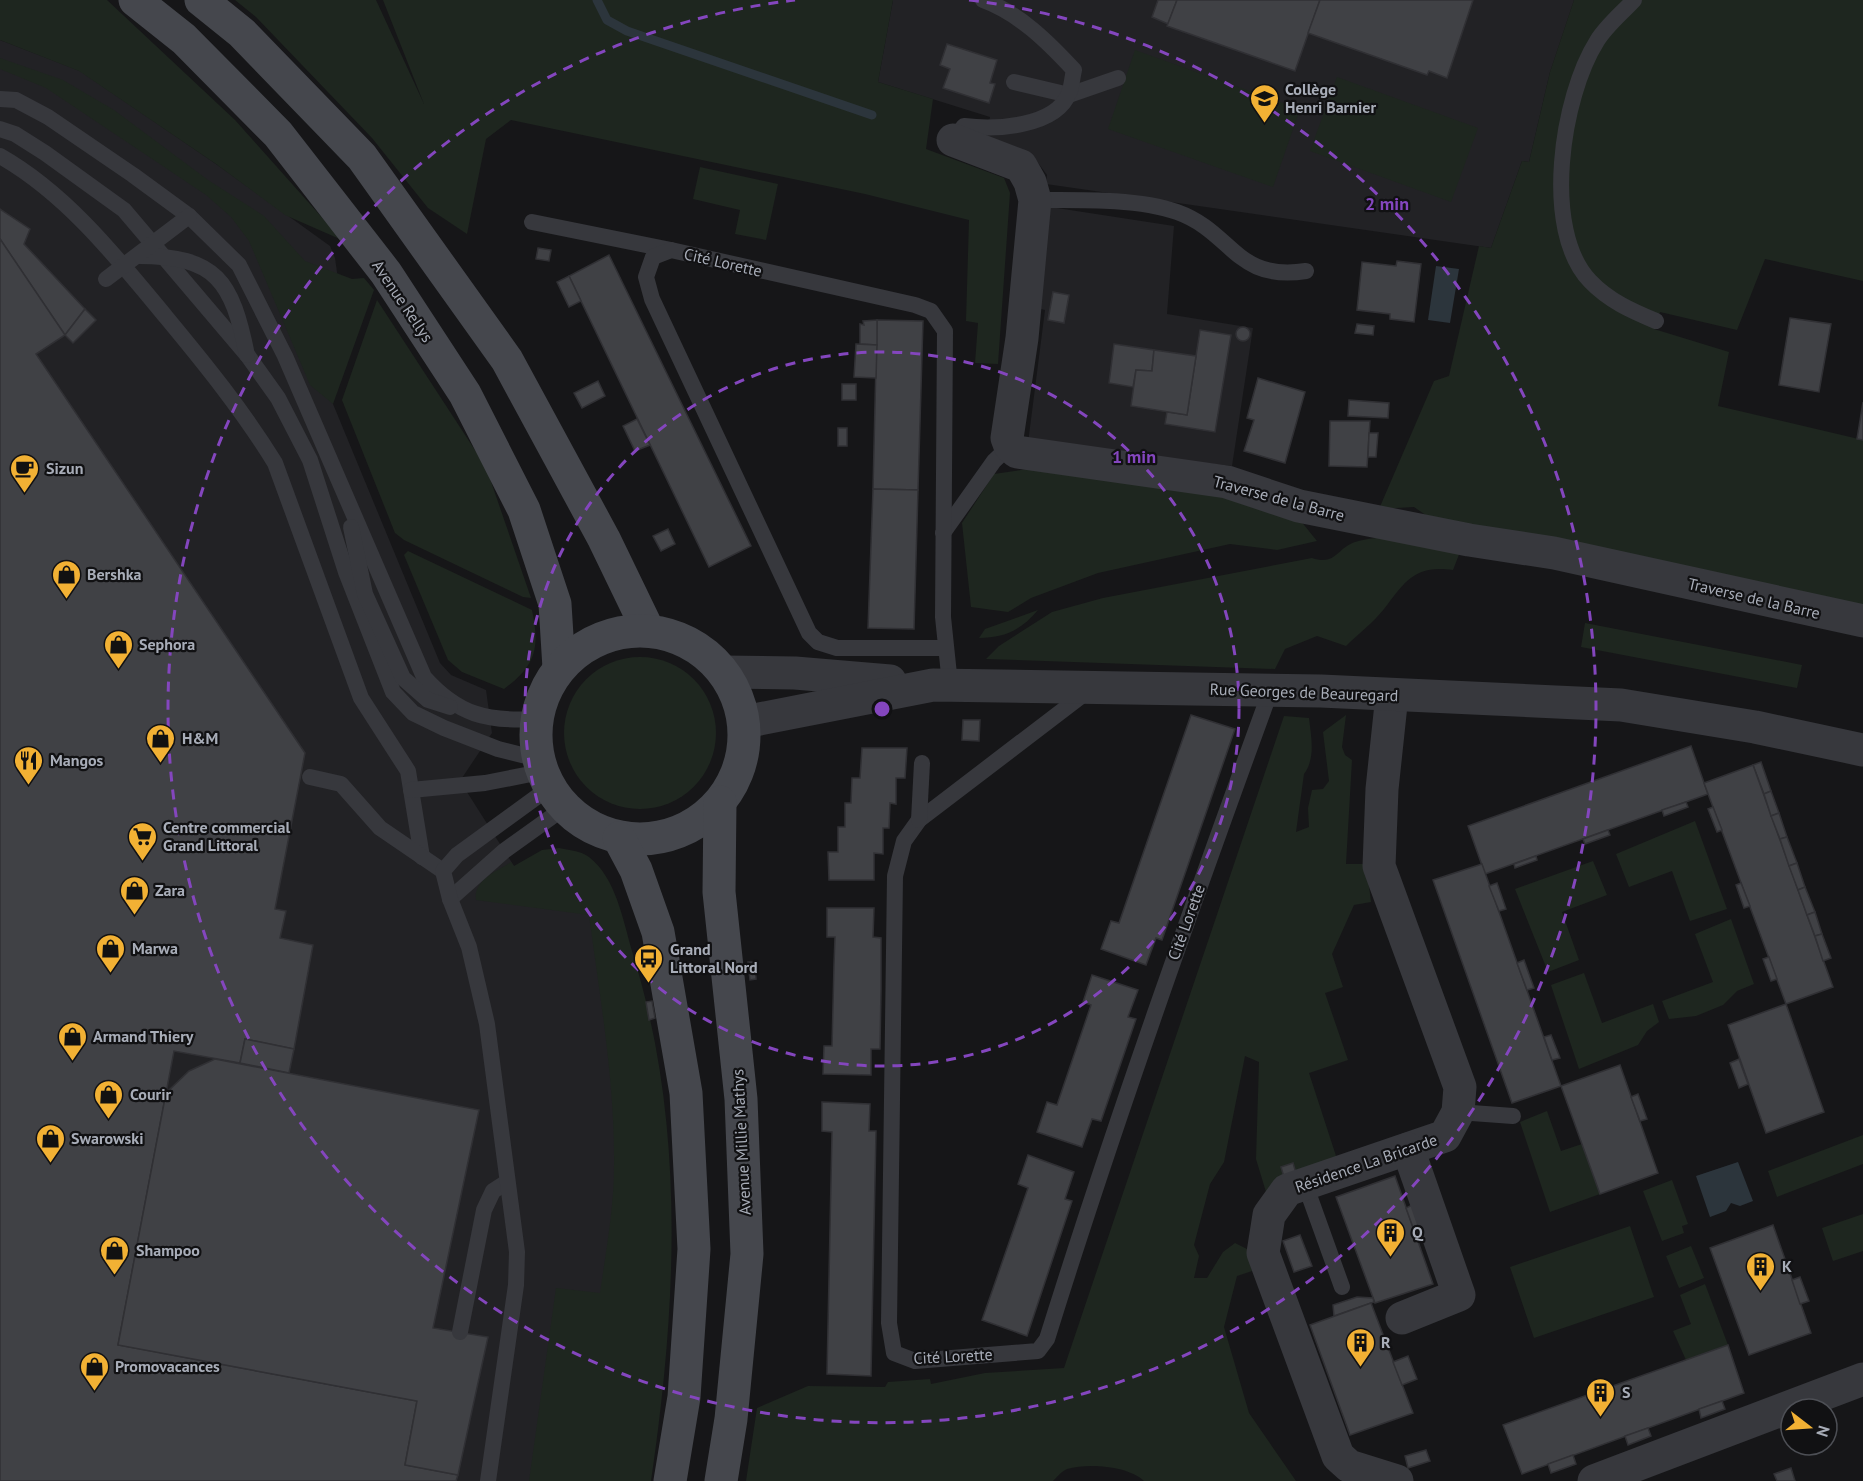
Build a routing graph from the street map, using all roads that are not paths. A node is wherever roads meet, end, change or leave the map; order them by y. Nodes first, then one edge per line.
1 (135, 0) edge
2 (201, 0) edge
3 (983, 0) edge
4 (1634, 0) edge
5 (1118, 78) dead end
6 (1014, 82) dead end
7 (0, 92) edge
8 (1069, 95) junction
9 (8, 100) edge
10 (0, 129) edge
11 (953, 140) joint
12 (0, 156) edge
13 (1035, 200) junction
14 (189, 216) junction
15 (532, 222) dead end
16 (158, 250) junction
17 (671, 250) junction
18 (123, 266) junction
19 (1306, 271) dead end
20 (106, 279) dead end
21 (1656, 321) dead end
22 (248, 356) junction
23 (1010, 446) junction
24 (944, 533) junction
25 (1863, 621) edge
26 (648, 630) junction
27 (946, 648) junction
28 (559, 668) junction
29 (723, 672) junction
30 (942, 684) junction
31 (1095, 686) junction
32 (1270, 692) junction
33 (1392, 695) junction
34 (537, 719) junction
35 (744, 722) junction
36 (1863, 750) edge
37 (922, 763) dead end
38 (310, 777) dead end
39 (548, 782) junction
40 (411, 790) junction
41 (720, 802) junction
42 (919, 820) junction
43 (619, 838) junction
44 (422, 857) junction
45 (443, 871) junction
46 (450, 899) junction
47 (1458, 1112) junction
48 (1513, 1116) dead end
49 (1408, 1149) junction
50 (507, 1182) junction
51 (1305, 1184) junction
52 (1342, 1287) dead end
53 (1402, 1318) dead end
54 (460, 1332) dead end
55 (1863, 1379) edge
56 (488, 1481) edge
57 (670, 1481) edge
58 (721, 1481) edge
59 (1398, 1481) edge
60 (1594, 1481) edge

1 - 28 street, Avenue Rellys
2 - 26 street
3 - 8 lane
4 - 21 lane
5 - 8 lane
6 - 8 lane
7 - 9 lane
8 - 11 lane
9 - 14 lane
10 - 16 lane
11 - 13 street
12 - 18 lane
13 - 19 lane
13 - 23 street
14 - 16 lane
14 - 34 lane
15 - 17 lane
16 - 18 lane
16 - 22 lane
16 - 22 lane
17 - 24 lane, Cité Lorette
17 - 27 lane, Cité Lorette
18 - 20 lane
18 - 40 lane
22 - 39 lane
23 - 24 lane
23 - 25 street, Traverse de la Barre
24 - 27 lane, Cité Lorette
26 - 28 street
26 - 29 street
27 - 30 lane, Cité Lorette
28 - 34 street
29 - 30 street
29 - 35 street
30 - 31 street, Rue Georges de Beauregard
30 - 35 street, Rue Georges de Beauregard
31 - 32 street, Rue Georges de Beauregard
31 - 42 lane, Cité Lorette
32 - 33 street, Rue Georges de Beauregard
32 - 42 lane, Cité Lorette
33 - 36 street, Rue Georges de Beauregard
33 - 47 street
34 - 39 street
35 - 41 street
37 - 42 lane
38 - 44 lane
39 - 40 lane
39 - 43 street
39 - 45 lane
39 - 46 lane
40 - 44 lane
41 - 43 street
41 - 58 street, Avenue Millie Mathys
43 - 57 street
44 - 45 lane
45 - 46 lane
46 - 50 lane
47 - 48 lane
47 - 49 street, Résidence La Bricarde
49 - 51 street, Résidence La Bricarde
49 - 53 street
50 - 54 lane
50 - 56 lane
51 - 52 lane
51 - 59 street, Résidence La Bricarde
55 - 60 street

